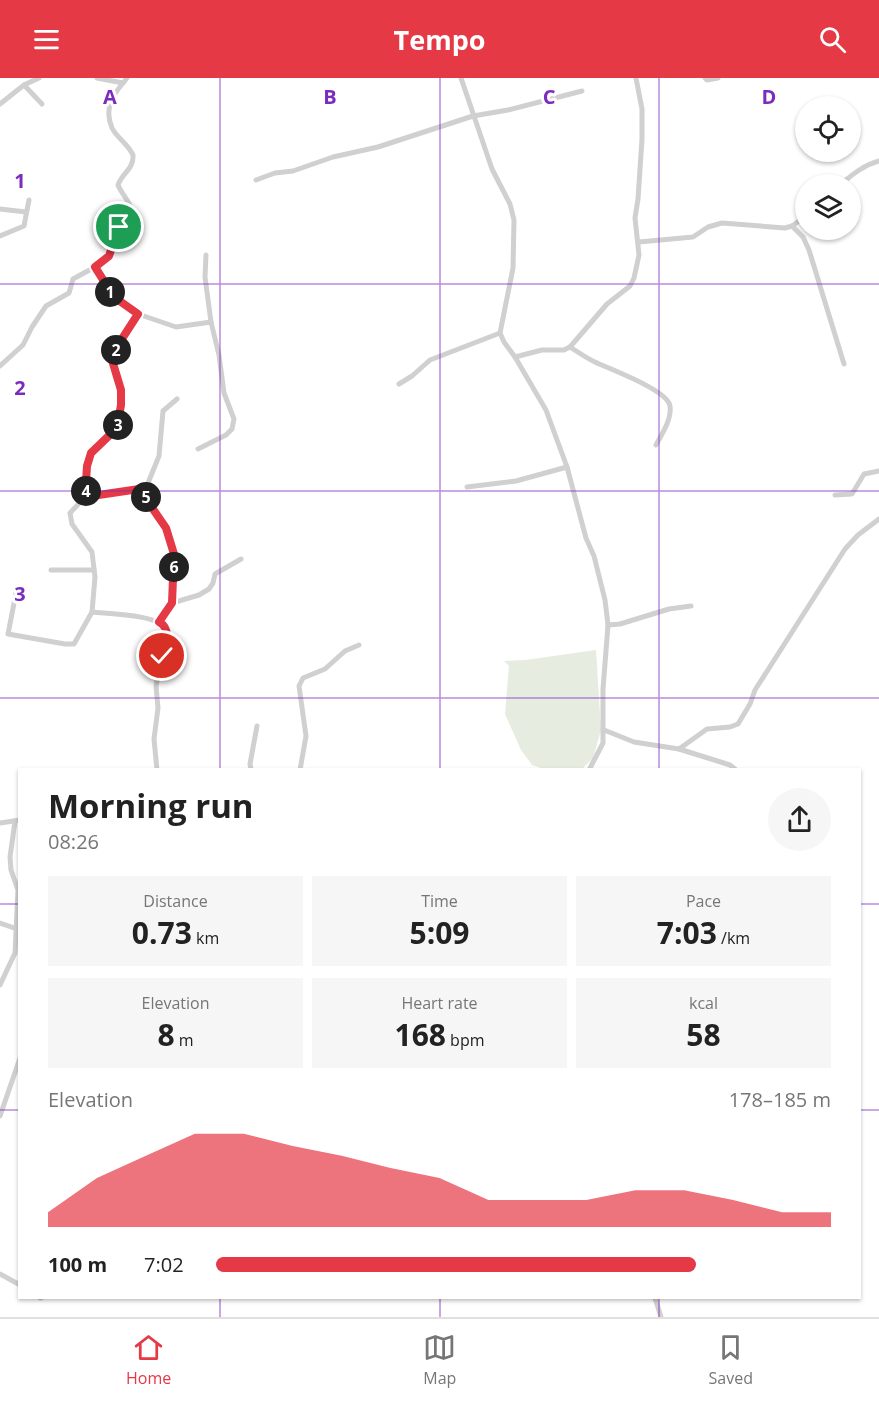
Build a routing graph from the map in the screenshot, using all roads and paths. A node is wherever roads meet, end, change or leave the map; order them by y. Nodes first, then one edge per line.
1 (39, 78) edge
2 (97, 78) edge
3 (461, 78) edge
4 (636, 78) edge
5 (705, 78) edge
6 (718, 78) edge
7 (125, 80) edge
8 (24, 85) junction
9 (582, 91) dead end
10 (0, 104) edge
11 (42, 104) dead end
12 (473, 116) junction
13 (879, 161) edge
14 (854, 174) edge
15 (256, 180) dead end
16 (29, 200) dead end
17 (0, 208) edge
18 (26, 212) junction
19 (795, 224) edge
20 (792, 226) junction
21 (0, 236) edge
22 (639, 242) junction
23 (206, 255) dead end
24 (95, 267) junction
25 (138, 314) junction
26 (211, 322) junction
27 (500, 333) junction
28 (570, 347) junction
29 (515, 357) junction
30 (844, 364) dead end
31 (0, 366) edge
32 (399, 384) dead end
33 (177, 399) dead end
34 (656, 445) dead end
35 (198, 449) dead end
36 (567, 466) junction
37 (879, 471) edge
38 (467, 487) dead end
39 (146, 488) junction
40 (835, 495) dead end
41 (85, 497) junction
42 (879, 519) edge
43 (240, 559) dead end
44 (51, 570) dead end
45 (94, 570) junction
46 (17, 588) dead end
47 (172, 603) junction
48 (691, 606) dead end
49 (92, 612) junction
50 (159, 622) junction
51 (608, 625) junction
52 (359, 645) dead end
53 (257, 726) dead end
54 (604, 730) junction
55 (679, 749) junction
56 (157, 768) edge
57 (251, 768) edge
58 (300, 768) edge
59 (590, 768) edge
60 (734, 768) edge
61 (17, 820) edge
62 (0, 823) edge
63 (0, 923) edge
64 (17, 929) edge
65 (0, 985) edge
66 (18, 1063) edge
67 (1, 1105) edge
68 (0, 1116) edge
69 (0, 1274) edge
70 (18, 1284) edge
71 (655, 1299) edge
72 (661, 1317) edge

1 - 8 street
2 - 7 street
3 - 12 street
4 - 22 street
5 - 6 street
7 - 24 street
8 - 10 street
8 - 11 street
9 - 12 street
12 - 15 street
12 - 27 street
13 - 14 street
16 - 18 street
17 - 18 street
18 - 21 street
19 - 20 street
20 - 22 street
20 - 30 street
22 - 28 street
23 - 26 street
24 - 25 street
24 - 31 street
25 - 26 street
25 - 41 street
26 - 35 street
27 - 29 street
27 - 32 street
28 - 29 street
28 - 34 street
29 - 36 street
33 - 39 street
36 - 38 street
36 - 51 street
37 - 40 street
39 - 41 street
39 - 47 street
41 - 45 street
42 - 55 street
43 - 47 street
44 - 45 street
45 - 49 street
46 - 49 street
47 - 50 street
48 - 51 street
49 - 50 street
50 - 56 street
51 - 54 street
52 - 58 street
53 - 57 street
54 - 55 street
54 - 59 street
55 - 60 street
61 - 62 street
61 - 64 street
63 - 64 street
64 - 65 street
66 - 67 street
67 - 68 street
69 - 70 street
71 - 72 street

